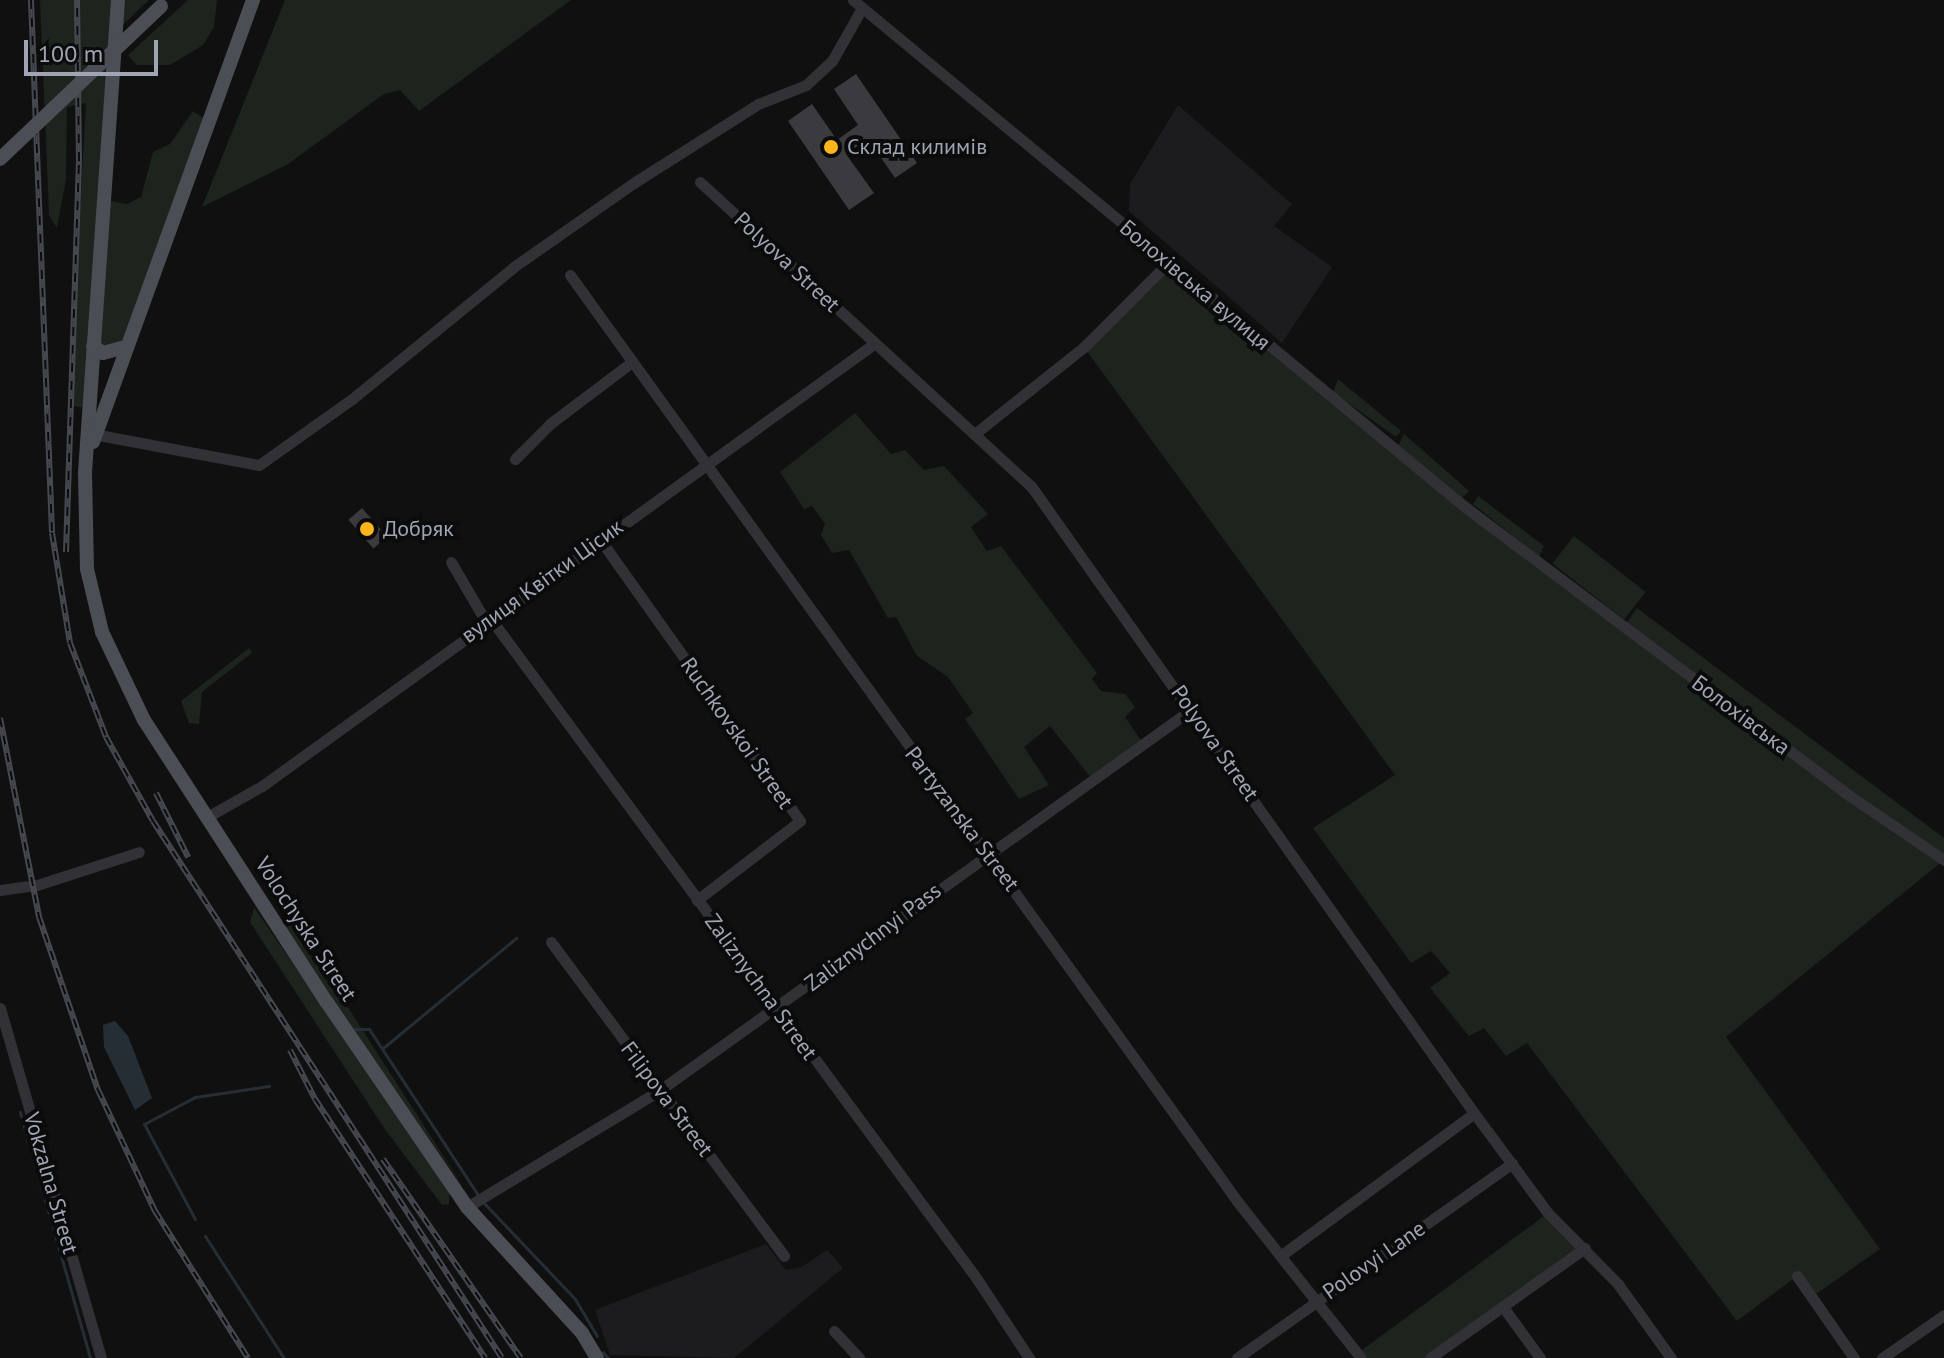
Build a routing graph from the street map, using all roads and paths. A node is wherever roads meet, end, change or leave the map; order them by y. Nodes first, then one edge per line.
1 (118, 0) edge
2 (164, 3) edge
3 (252, 3) edge
4 (858, 4) edge
5 (0, 159) edge
6 (700, 182) dead end
7 (1168, 263) junction
8 (570, 275) dead end
9 (875, 343) junction
10 (93, 346) junction
11 (125, 347) junction
12 (632, 362) junction
13 (977, 432) junction
14 (91, 434) junction
15 (515, 459) dead end
16 (707, 463) junction
17 (599, 538) junction
18 (451, 562) dead end
19 (1541, 565) joint
20 (488, 620) junction
21 (1192, 709) junction
22 (207, 817) junction
23 (139, 852) dead end
24 (989, 852) junction
25 (1944, 860) edge
26 (0, 890) edge
27 (697, 900) junction
28 (551, 942) dead end
29 (0, 1008) edge
30 (776, 1009) junction
31 (660, 1090) junction
32 (1474, 1113) junction
33 (1512, 1163) junction
34 (467, 1207) junction
35 (1585, 1248) junction
36 (1283, 1254) junction
37 (784, 1256) dead end
38 (1797, 1276) dead end
39 (1320, 1299) junction
40 (1503, 1307) junction
41 (1944, 1315) edge
42 (834, 1331) dead end
43 (101, 1358) edge
44 (597, 1358) edge
45 (859, 1358) edge
46 (1029, 1358) edge
47 (1237, 1358) edge
48 (1361, 1358) edge
49 (1430, 1358) edge
50 (1540, 1358) edge
51 (1671, 1358) edge
52 (1854, 1358) edge
53 (1882, 1358) edge

1 - 10 main road
2 - 5 main road, bridge
3 - 11 main road
4 - 7 street, Болохівська вулиця
4 - 14 street
6 - 9 street, Polyova Street
7 - 13 street
7 - 19 street, Болохівська вулиця
8 - 12 street, Partyzanska Street
9 - 13 street, Polyova Street
9 - 16 street, вулиця Квітки Цісик
10 - 11 main road
10 - 14 main road
11 - 14 main road
12 - 15 street
12 - 16 street, Partyzanska Street
13 - 21 street, Polyova Street
14 - 22 main road, Volochyska Street
16 - 17 street, вулиця Квітки Цісик
16 - 24 street, Partyzanska Street
17 - 20 street, вулиця Квітки Цісик
17 - 27 street, Ruchkovskoi Street
18 - 20 street, Zaliznychna Street
19 - 25 street, Болохівська
20 - 22 street, вулиця Квітки Цісик
20 - 27 street, Zaliznychna Street
21 - 24 street, Zaliznychnyi Pass
21 - 32 street, Polyova Street
22 - 34 main road, Volochyska Street
23 - 26 street
24 - 30 street, Zaliznychnyi Pass
24 - 36 street, Partyzanska Street
27 - 30 street, Zaliznychna Street
28 - 31 street, Filipova Street
29 - 43 street, Vokzalna Street
30 - 31 street, Zaliznychnyi Pass
30 - 46 street, Zaliznychna Street
31 - 34 street, Zaliznychnyi Pass
31 - 37 street, Filipova Street
32 - 33 street, Polyova Street
32 - 36 street
33 - 35 street, Polyova Street
33 - 39 street, Polovyi Lane
34 - 44 main road, Volochyska Street
35 - 40 street
35 - 51 street, Polyova Street
36 - 39 street, Partyzanska Street
38 - 52 street
39 - 47 street, Polovyi Lane
39 - 48 street, Partyzanska Street
40 - 49 street
40 - 50 street
41 - 53 street
42 - 45 street

